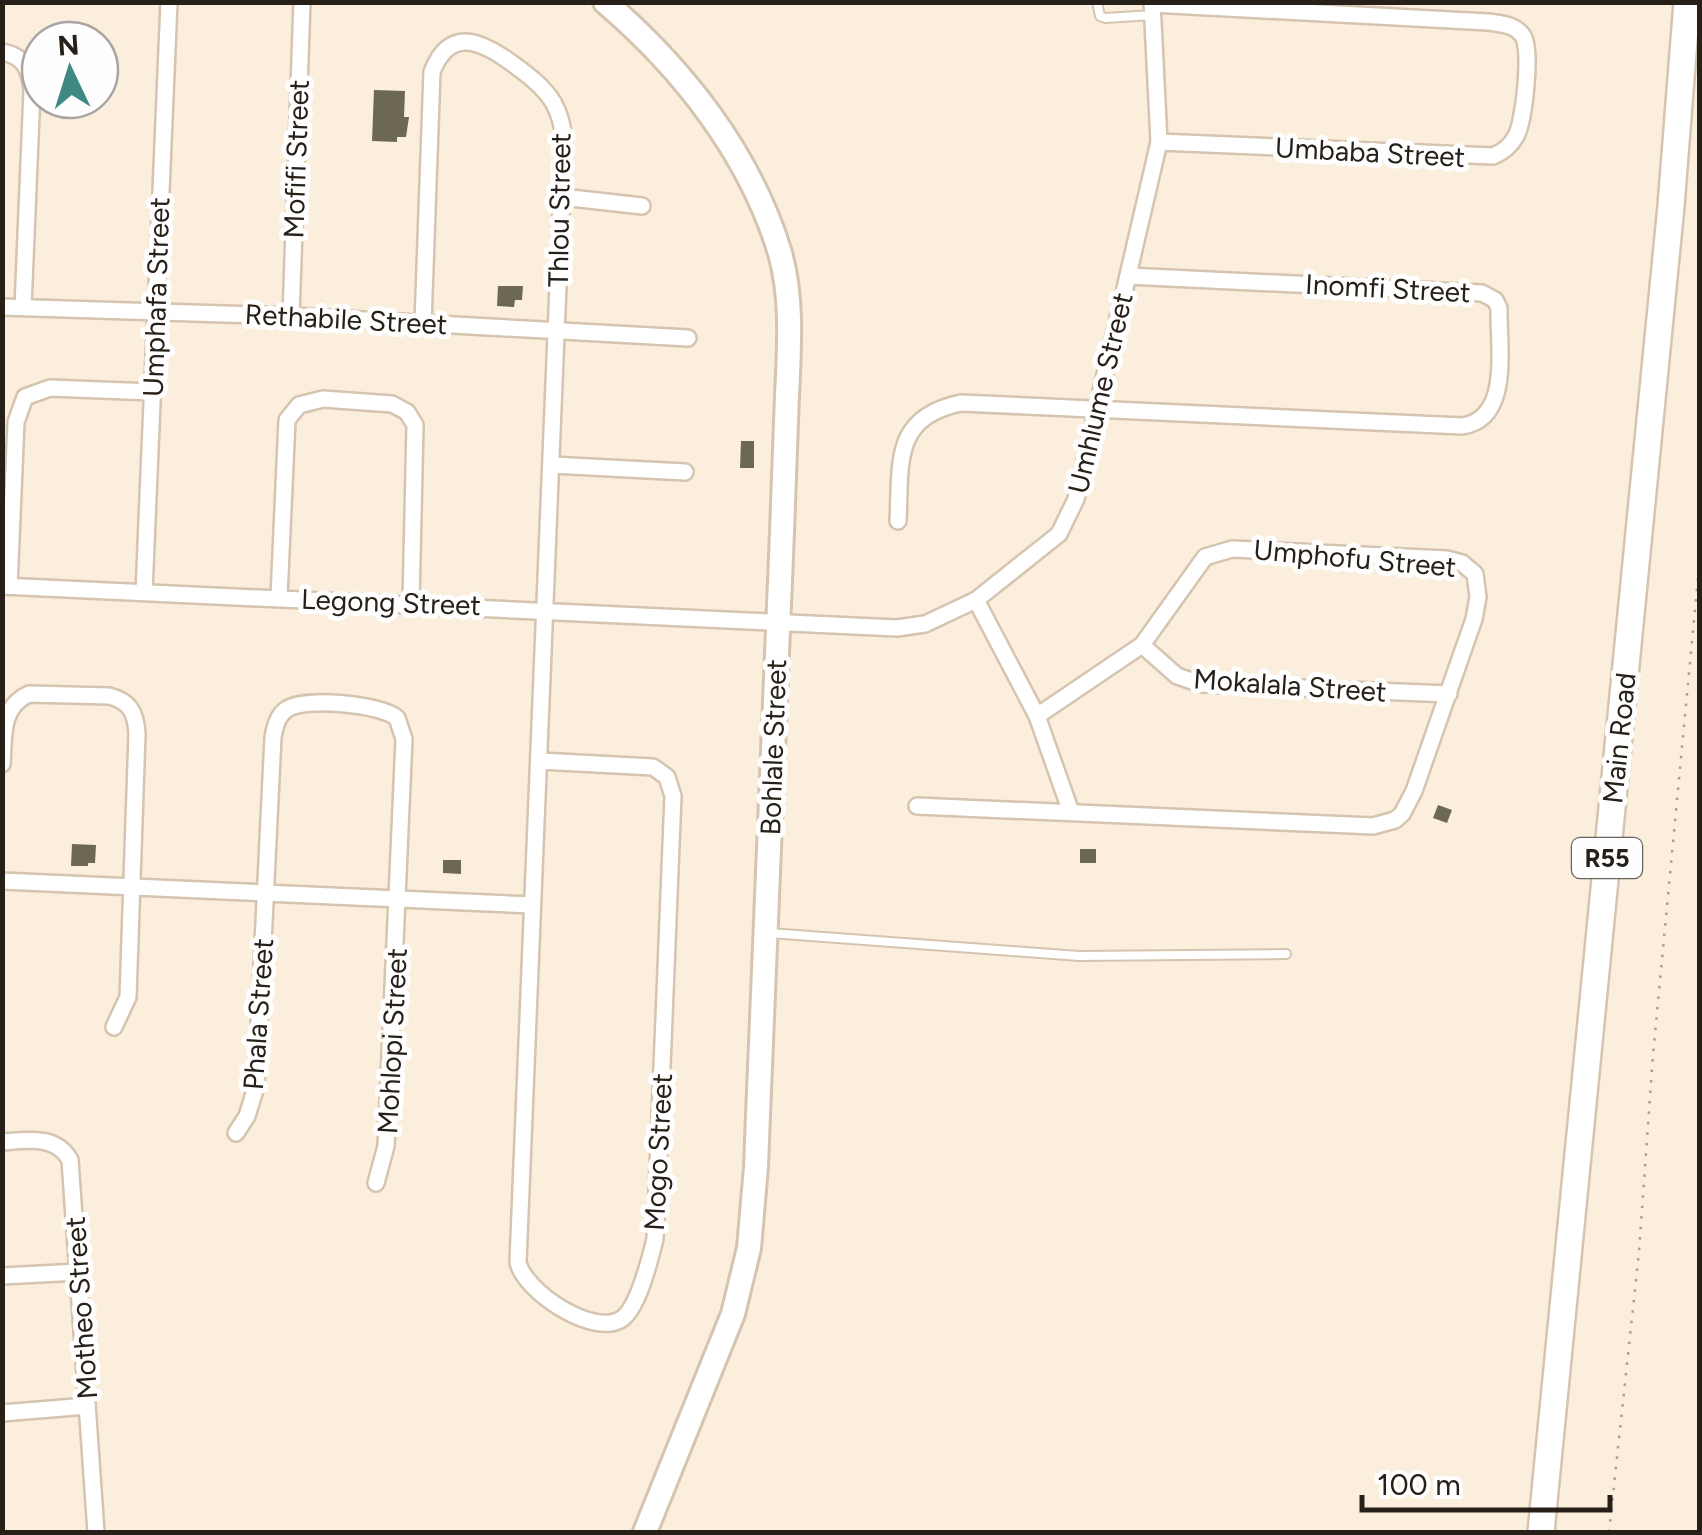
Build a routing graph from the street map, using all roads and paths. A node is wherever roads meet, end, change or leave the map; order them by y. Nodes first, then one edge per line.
1 (169, 2) edge
2 (302, 2) edge
3 (605, 2) edge
4 (1097, 2) edge
5 (1687, 2) edge
6 (1152, 7) edge
7 (1700, 46) edge
8 (2, 52) edge
9 (1159, 142) junction
10 (1672, 183) junction
11 (562, 197) junction
12 (642, 206) dead end
13 (1128, 276) junction
14 (2, 307) edge
15 (23, 307) junction
16 (155, 312) junction
17 (290, 316) junction
18 (423, 323) junction
19 (556, 330) junction
20 (688, 338) dead end
21 (152, 392) junction
22 (1096, 410) junction
23 (552, 466) junction
24 (686, 472) dead end
25 (898, 520) dead end
26 (1700, 556) edge
27 (6, 586) edge
28 (144, 592) junction
29 (279, 597) junction
30 (976, 600) junction
31 (411, 602) junction
32 (545, 609) junction
33 (778, 621) junction
34 (1142, 646) junction
35 (1449, 694) junction
36 (1037, 716) junction
37 (540, 761) junction
38 (2, 764) edge
39 (917, 806) dead end
40 (1072, 812) junction
41 (2, 882) edge
42 (134, 888) junction
43 (266, 891) junction
44 (399, 898) junction
45 (532, 905) junction
46 (765, 932) junction
47 (1286, 954) dead end
48 (114, 1027) dead end
49 (236, 1133) dead end
50 (2, 1142) edge
51 (376, 1182) dead end
52 (79, 1272) junction
53 (2, 1276) edge
54 (87, 1406) junction
55 (2, 1414) edge
56 (96, 1532) edge
57 (645, 1532) edge
58 (1541, 1532) edge
59 (1609, 1532) edge

1 - 16 street, Umphafa Street
2 - 17 street, Mofifi Street
3 - 33 street, Bohlale Street
4 - 6 lane
5 - 10 main road, Main Road / R55
6 - 9 street, Umhlume Street
6 - 9 street, Umbaba Street
7 - 10 main road, Main Road / R55
8 - 15 street
9 - 13 street, Umhlume Street
10 - 58 main road, Main Road / R55
11 - 12 street
11 - 18 street, Thlou Street
11 - 19 street, Thlou Street
13 - 22 street, Umhlume Street
13 - 22 street, Inomfi Street
14 - 15 street, Rethabile Street
15 - 16 street, Rethabile Street
16 - 17 street, Rethabile Street
16 - 21 street, Umphafa Street
17 - 18 street, Rethabile Street
18 - 19 street, Rethabile Street
19 - 20 street, Rethabile Street
19 - 23 street, Thlou Street
21 - 27 street
21 - 28 street, Umphafa Street
22 - 25 street
22 - 30 street, Umhlume Street
23 - 24 street
23 - 32 street, Thlou Street
26 - 59 path
27 - 28 street, Legong Street
28 - 29 street, Legong Street
29 - 31 street, Legong Street
29 - 31 street
30 - 33 street, Umhlume Street
30 - 36 street
31 - 32 street, Legong Street
32 - 33 street, Legong Street
32 - 37 street, Mogo Street
33 - 46 street, Bohlale Street
34 - 35 street, Mokalala Street
34 - 35 street, Umphofu Street
34 - 36 street, Umphofu Street
35 - 40 street, Umphofu Street
36 - 40 street
37 - 45 street, Mogo Street
37 - 45 street, Mogo Street
38 - 42 street
39 - 40 street, Umphofu Street
41 - 42 street
42 - 43 street
42 - 48 street
43 - 44 street
43 - 44 street, Phala Street
43 - 49 street, Phala Street
44 - 45 street
44 - 51 street, Mohlopi Street
46 - 47 lane
46 - 57 street, Bohlale Street
50 - 52 street, Motheo Street
52 - 53 street
52 - 54 street, Motheo Street
54 - 55 street
54 - 56 street, Motheo Street

